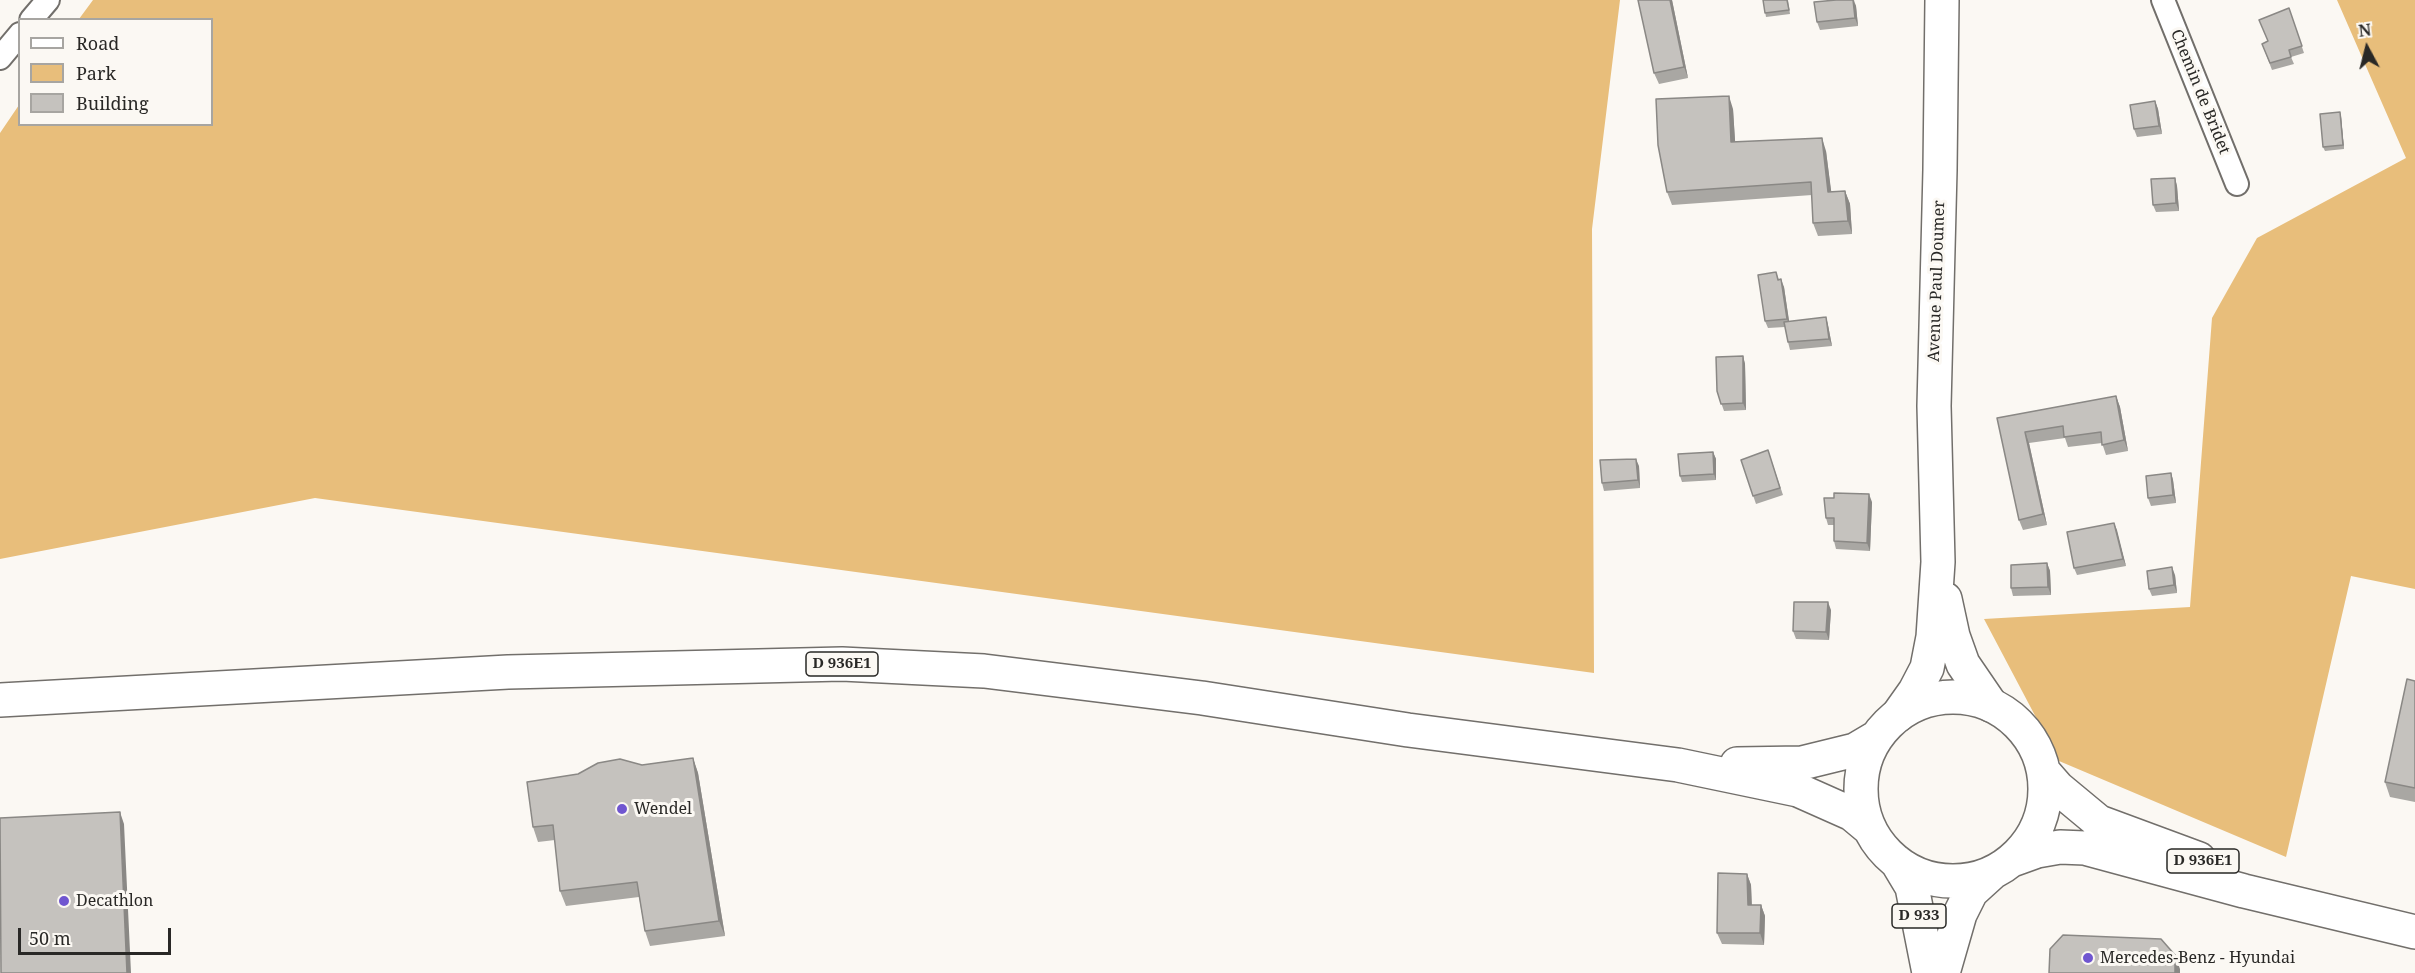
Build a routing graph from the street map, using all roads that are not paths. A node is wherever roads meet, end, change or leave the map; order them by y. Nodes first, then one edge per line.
1 (48, 0) edge
2 (1942, 0) edge
3 (2163, 0) edge
4 (33, 18) edge
5 (18, 36) edge
6 (0, 58) edge
7 (2237, 184) dead end
8 (1938, 562) junction
9 (0, 700) edge
10 (1990, 705) junction
11 (1887, 726) junction
12 (1678, 765) junction
13 (2044, 772) junction
14 (1870, 829) junction
15 (1897, 862) junction
16 (2002, 866) junction
17 (2415, 914) edge
18 (2415, 932) edge
19 (1929, 973) edge
20 (1943, 973) edge

1 - 4 street
2 - 8 main road, Avenue Paul Doumer
3 - 7 street, Chemin de Bridet
5 - 6 street
8 - 10 main road
8 - 11 main road
9 - 12 main road, D 936E1
10 - 11 main road
10 - 13 main road
11 - 12 main road, D 936E1
11 - 14 main road
12 - 14 main road, D 936E1
13 - 16 main road
13 - 17 main road, D 936E1
14 - 15 main road
15 - 16 main road
15 - 19 main road, D 933
16 - 18 main road, D 936E1
16 - 20 main road, D 933

